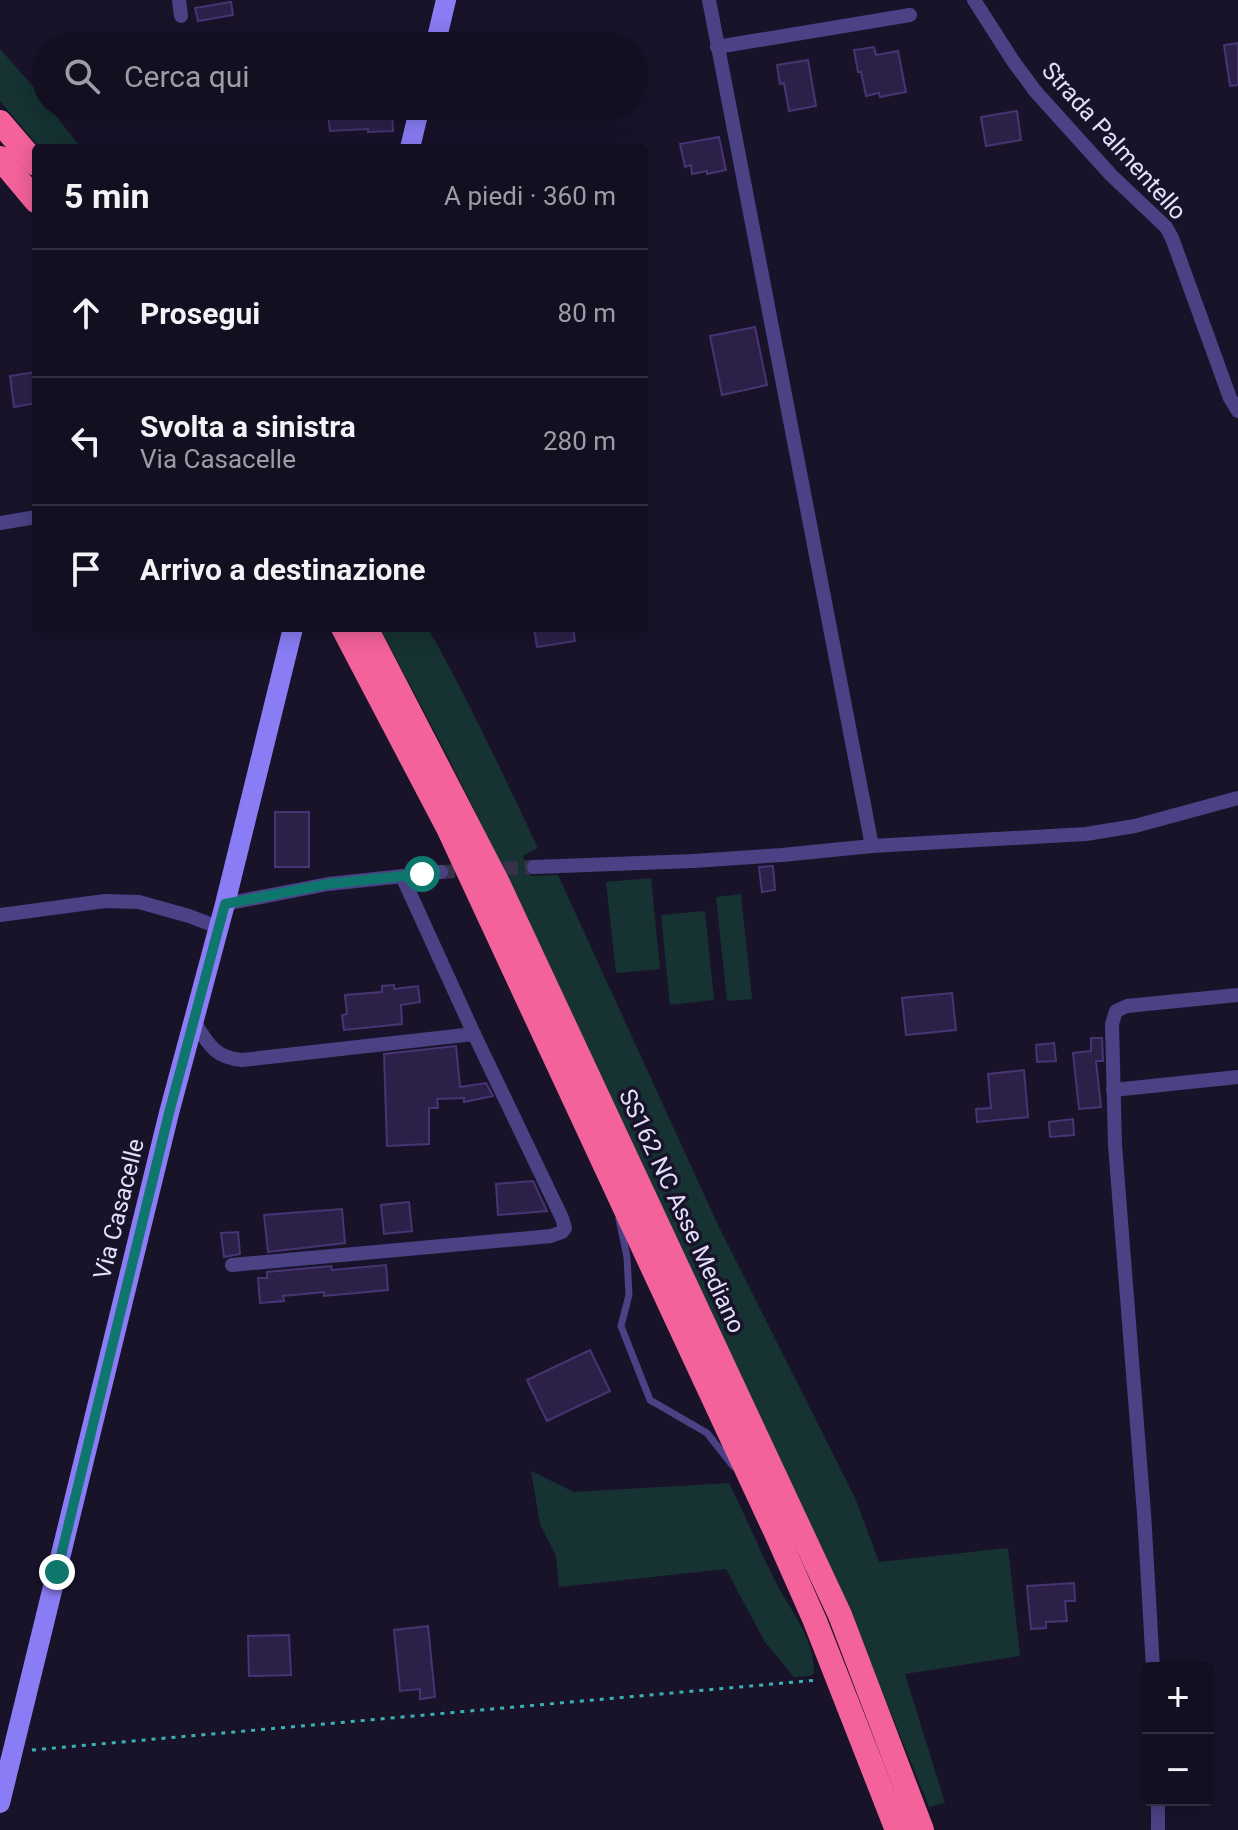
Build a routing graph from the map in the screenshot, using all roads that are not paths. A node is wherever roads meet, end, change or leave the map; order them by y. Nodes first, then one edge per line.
1 (179, 0) edge
2 (446, 0) edge
3 (709, 0) edge
4 (974, 0) edge
5 (910, 15) dead end
6 (181, 16) dead end
7 (438, 32) edge
8 (717, 47) junction
9 (417, 120) edge
10 (0, 122) edge
11 (411, 144) edge
12 (0, 158) edge
13 (32, 159) edge
14 (32, 196) edge
15 (1238, 411) edge
16 (32, 518) edge
17 (0, 523) edge
18 (290, 632) edge
19 (345, 632) edge
20 (368, 632) edge
21 (1238, 798) edge
22 (872, 846) junction
23 (534, 867) tunnel mouth
24 (441, 872) tunnel mouth
25 (402, 876) junction
26 (225, 904) junction
27 (0, 915) edge
28 (218, 927) junction
29 (1238, 995) edge
30 (193, 1020) junction
31 (474, 1034) junction
32 (1238, 1077) edge
33 (1113, 1090) junction
34 (612, 1182) junction
35 (232, 1265) dead end
36 (776, 1533) junction
37 (1153, 1662) edge
38 (0, 1803) edge
39 (1158, 1806) edge
40 (897, 1830) edge
41 (922, 1830) edge
42 (1158, 1830) edge

1 - 6 street
2 - 7 street
3 - 8 street
4 - 15 street, Strada Palmentello
5 - 8 street
8 - 22 street
9 - 11 street
10 - 13 highway
12 - 14 highway
16 - 17 street
18 - 26 street, Via Casacelle
19 - 34 highway
20 - 41 highway, SS162 NC Asse Mediano
21 - 22 street
22 - 23 street
24 - 25 street
25 - 26 street
25 - 31 street
26 - 28 street, Via Casacelle
27 - 28 street
28 - 30 street, Via Casacelle
29 - 33 street
30 - 31 street
30 - 38 street, Via Casacelle
31 - 35 street
32 - 33 street
33 - 37 street
34 - 36 highway
34 - 36 lane
36 - 40 highway
39 - 42 street

